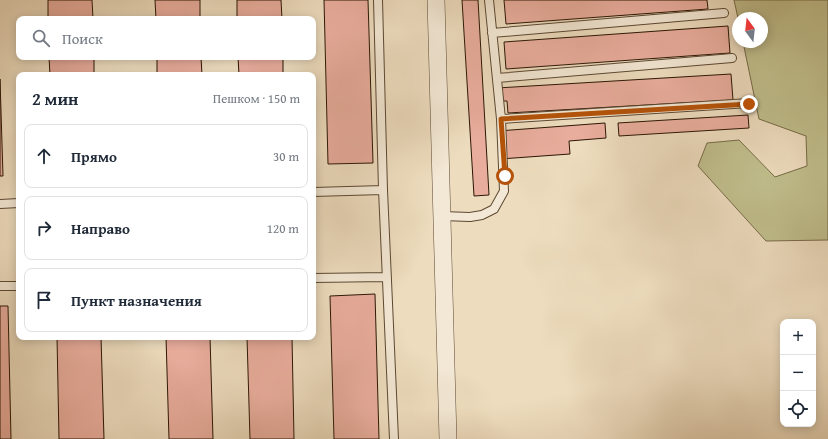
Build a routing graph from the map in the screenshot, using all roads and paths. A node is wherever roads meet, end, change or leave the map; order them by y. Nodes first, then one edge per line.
1 (378, 0) edge
2 (436, 0) edge
3 (489, 0) edge
4 (724, 13) dead end
5 (492, 33) junction
6 (732, 58) dead end
7 (497, 78) junction
8 (749, 104) dead end
9 (501, 119) junction
10 (383, 190) junction
11 (316, 192) edge
12 (16, 203) edge
13 (0, 204) edge
14 (442, 216) junction
15 (387, 276) junction
16 (316, 278) edge
17 (0, 286) edge
18 (16, 286) edge
19 (394, 439) edge
20 (448, 439) edge

1 - 10 lane
2 - 14 street
3 - 5 lane
4 - 5 lane
5 - 7 lane
6 - 7 lane
7 - 9 lane
8 - 9 lane
9 - 14 lane
10 - 11 lane
10 - 15 lane
12 - 13 lane
14 - 20 street
15 - 16 lane
15 - 19 lane
17 - 18 lane

